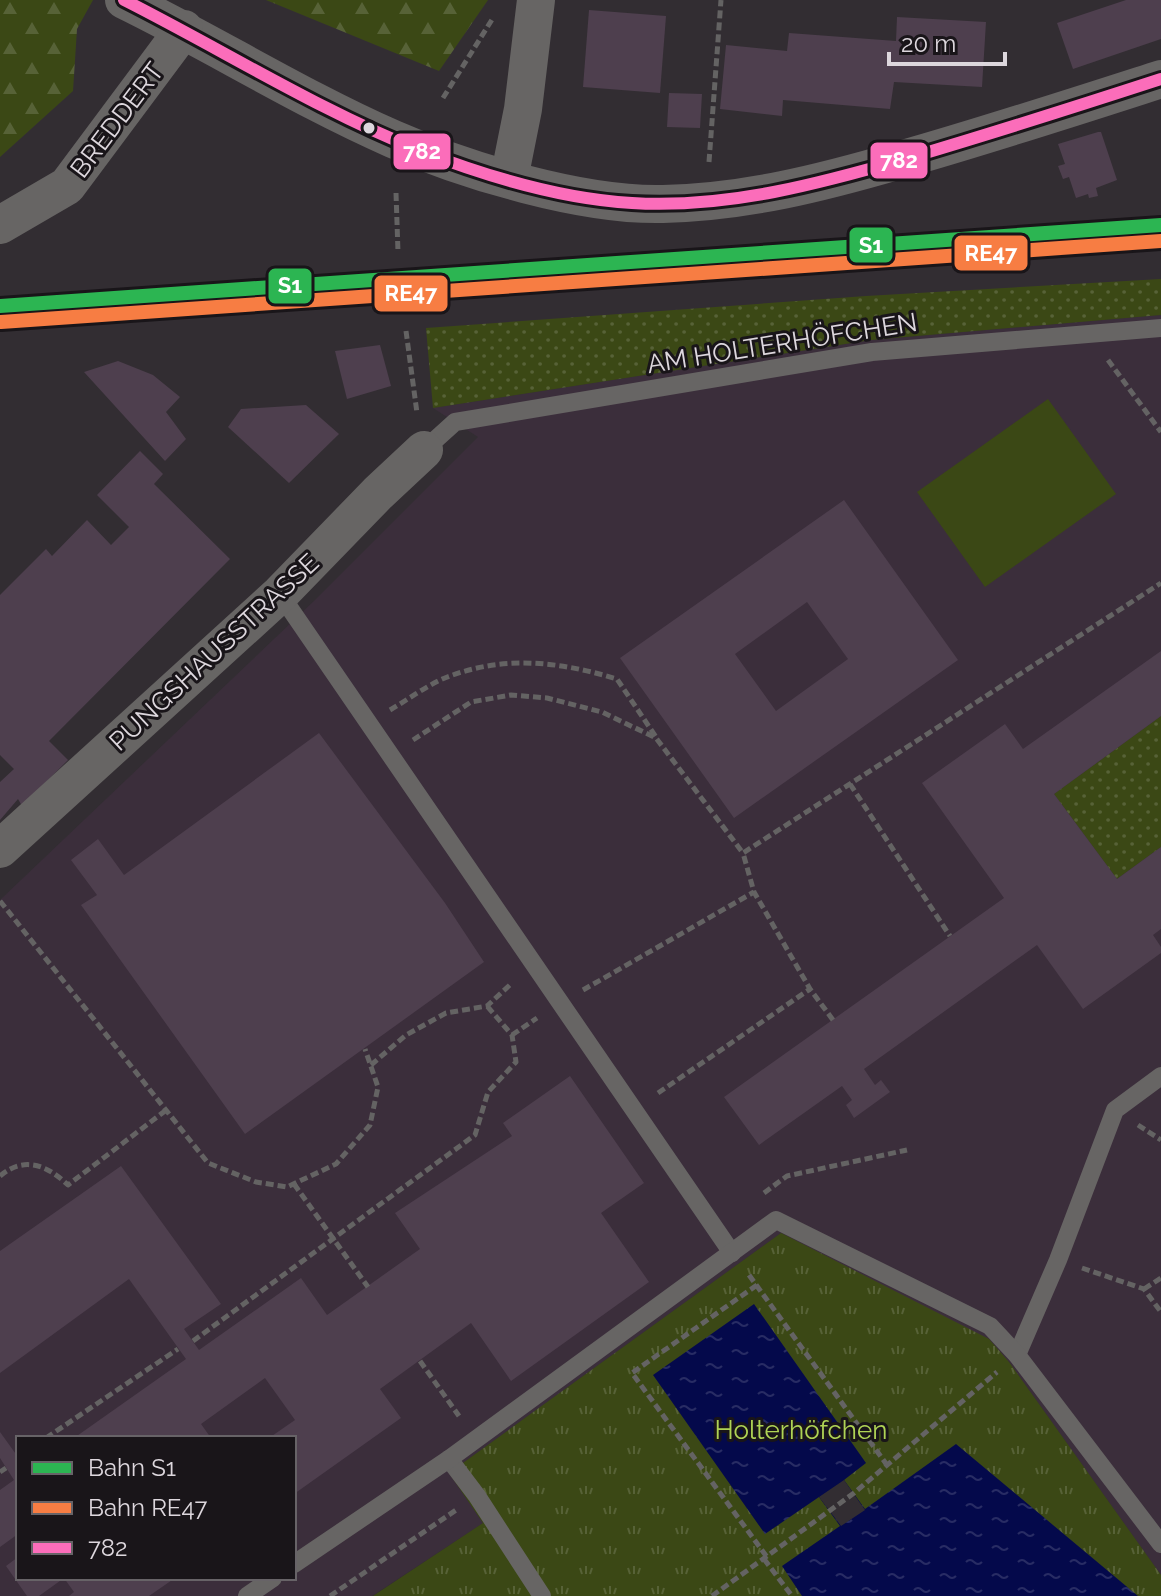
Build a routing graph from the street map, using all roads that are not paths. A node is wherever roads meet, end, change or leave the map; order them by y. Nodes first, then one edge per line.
1 (124, 0) edge
2 (536, 0) edge
3 (184, 29) junction
4 (1161, 79) edge
5 (509, 179) junction
6 (0, 225) edge
7 (1161, 328) edge
8 (424, 450) joint
9 (280, 594) junction
10 (0, 849) edge
11 (1161, 1076) edge
12 (732, 1253) junction
13 (1017, 1355) junction
14 (449, 1459) junction
15 (1161, 1544) edge
16 (296, 1563) edge
17 (270, 1580) edge
18 (247, 1596) edge
19 (542, 1596) edge

1 - 3 street
2 - 5 street
3 - 5 street
3 - 6 street, BREDDERT
4 - 5 street
7 - 8 lane, AM HOLTERHÖFCHEN
8 - 9 street, PUNGSHAUSSTRASSE
9 - 10 street, PUNGSHAUSSTRASSE
9 - 12 lane
11 - 13 lane
12 - 13 lane
12 - 14 lane
13 - 15 lane
14 - 16 lane
14 - 19 lane
17 - 18 lane

